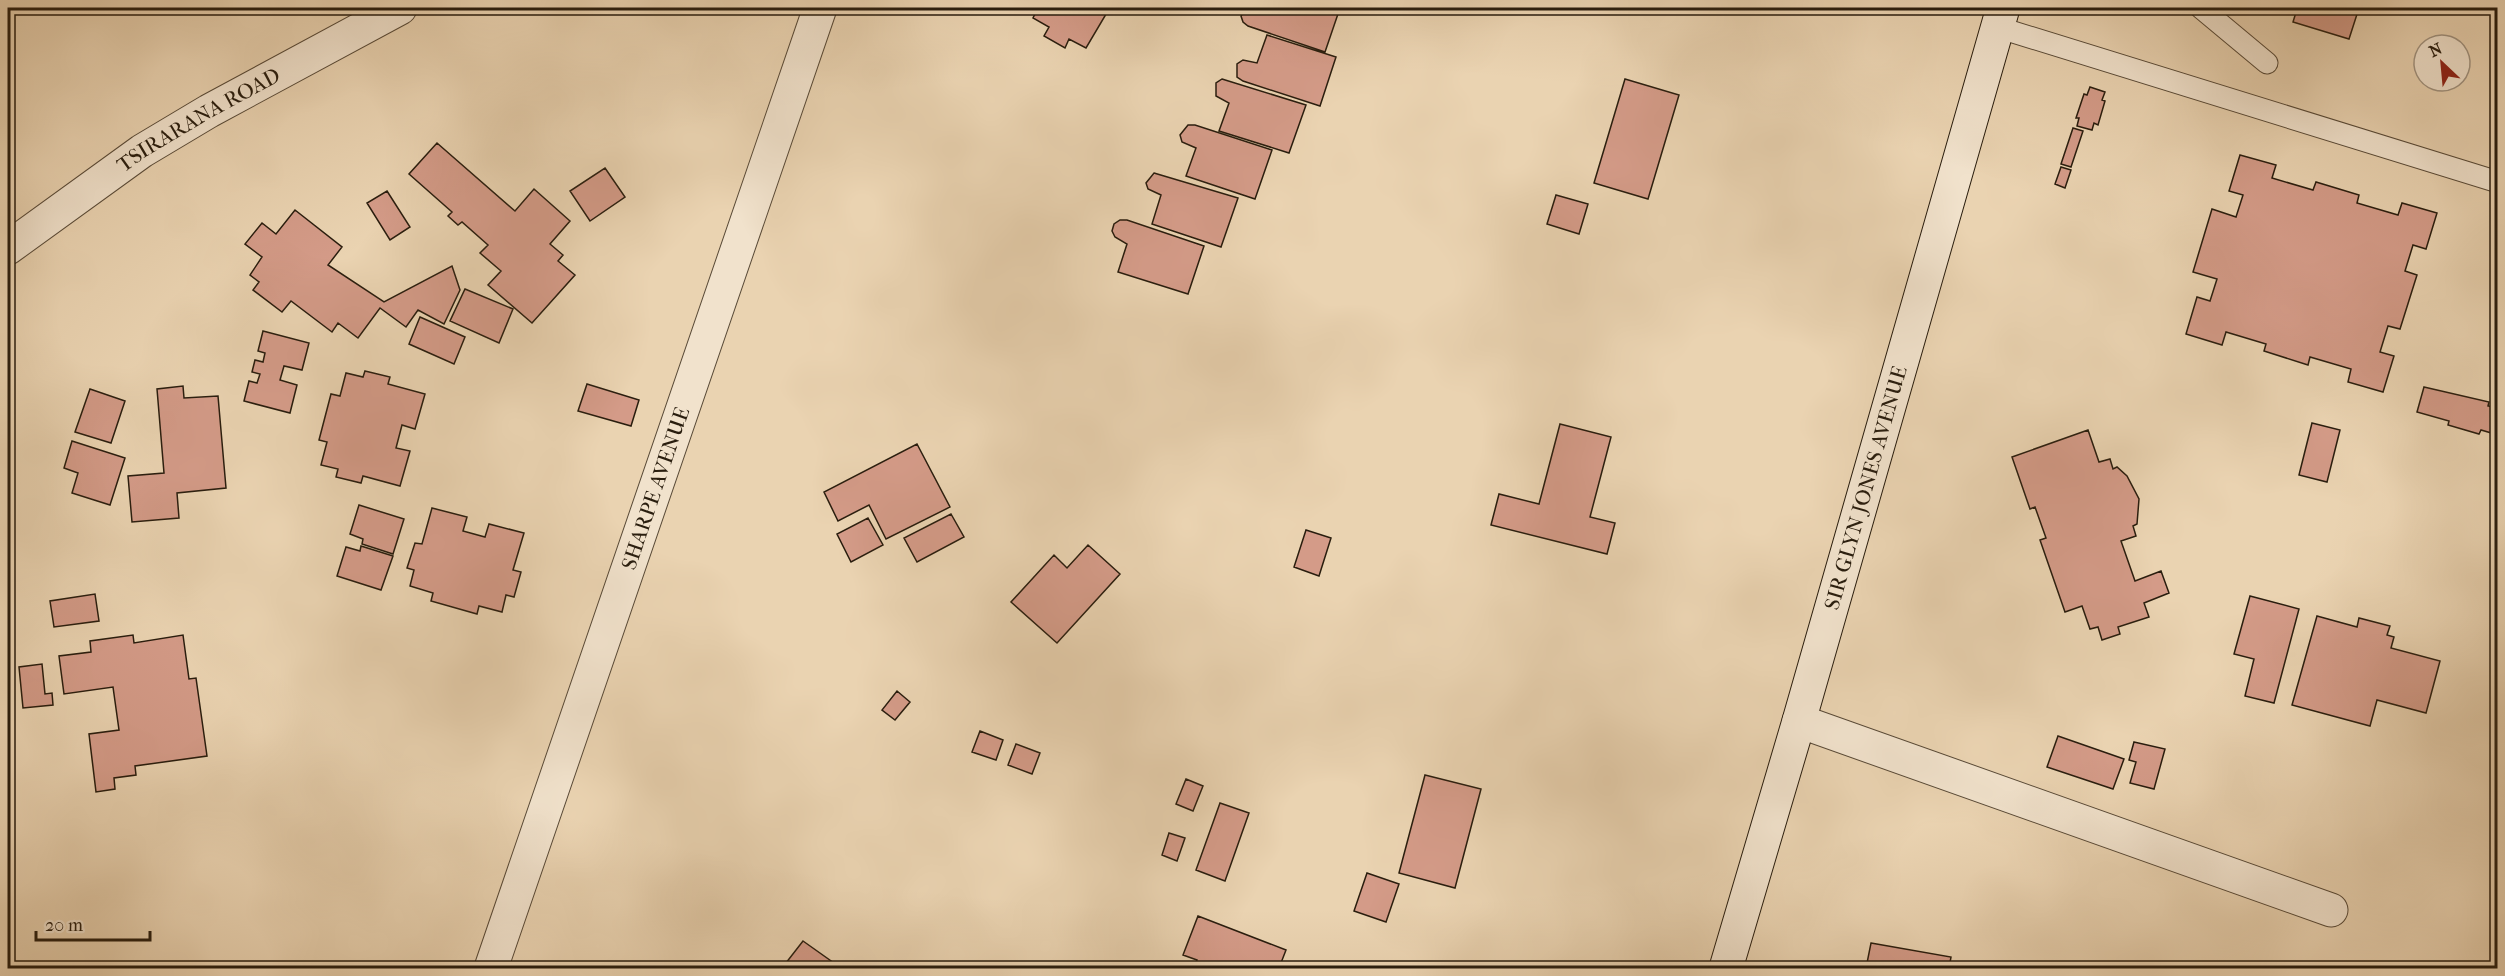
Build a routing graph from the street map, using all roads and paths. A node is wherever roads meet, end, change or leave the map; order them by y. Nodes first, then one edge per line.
1 (400, 8) edge
2 (820, 8) edge
3 (2201, 8) edge
4 (2000, 17) edge
5 (2267, 63) dead end
6 (2498, 182) edge
7 (8, 248) edge
8 (1799, 721) junction
9 (2331, 910) dead end
10 (491, 969) edge
11 (1726, 969) edge

1 - 7 street, TSIRARANA ROAD
2 - 10 street, SHARPE AVENUE
3 - 5 lane
4 - 6 lane
4 - 8 street, SIR GLYN JONES AVENUE
8 - 9 street
8 - 11 street, SIR GLYN JONES AVENUE

